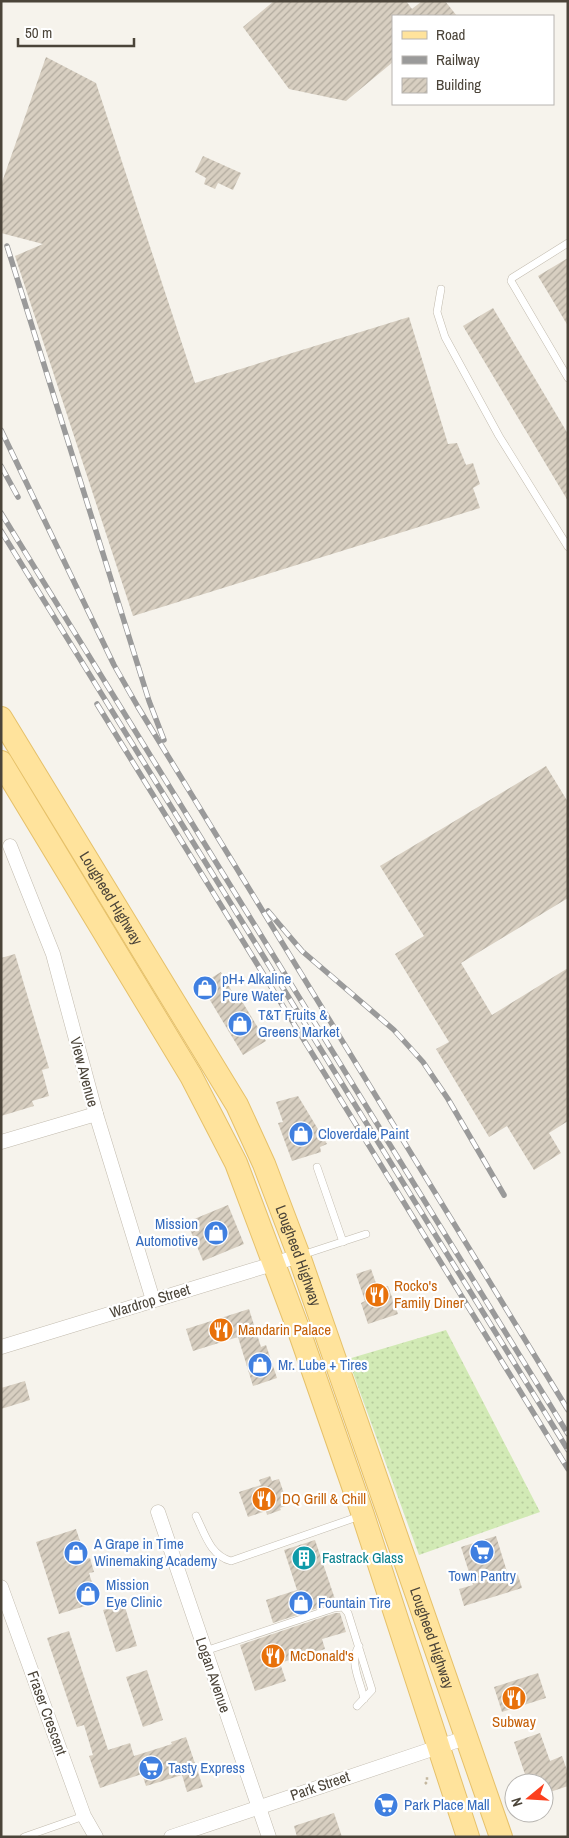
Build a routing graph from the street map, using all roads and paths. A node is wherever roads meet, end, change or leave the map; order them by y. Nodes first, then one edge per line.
1 (568, 243) edge
2 (441, 289) dead end
3 (568, 378) edge
4 (568, 547) edge
5 (1, 718) edge
6 (1, 762) edge
7 (10, 846) dead end
8 (96, 1114) junction
9 (1, 1142) edge
10 (317, 1167) dead end
11 (366, 1234) dead end
12 (343, 1242) junction
13 (299, 1256) junction
14 (273, 1265) junction
15 (153, 1300) junction
16 (1, 1347) edge
17 (158, 1512) dead end
18 (363, 1515) junction
19 (196, 1516) dead end
20 (1, 1587) edge
21 (205, 1651) junction
22 (357, 1706) dead end
23 (468, 1737) junction
24 (438, 1747) junction
25 (427, 1772) dead end
26 (425, 1784) dead end
27 (259, 1807) junction
28 (84, 1816) junction
29 (24, 1837) edge
30 (96, 1837) edge
31 (172, 1837) edge
32 (269, 1837) edge
33 (468, 1837) edge
34 (501, 1837) edge

1 - 3 lane
2 - 4 lane
5 - 13 main road, Lougheed Highway
6 - 14 main road, Lougheed Highway
7 - 8 street, View Avenue
8 - 9 street
8 - 15 street, View Avenue
10 - 12 lane
11 - 12 lane
12 - 13 lane
13 - 14 street, Wardrop Street
13 - 23 main road, Lougheed Highway
14 - 15 street, Wardrop Street
14 - 18 main road, Lougheed Highway
15 - 16 street, Wardrop Street
17 - 21 street, Logan Avenue
18 - 19 lane
18 - 24 main road, Lougheed Highway
20 - 28 street, Fraser Crescent
21 - 22 lane
21 - 27 street, Logan Avenue
23 - 24 street, Park Street
23 - 34 main road, Lougheed Highway
24 - 27 street, Park Street
24 - 33 main road, Lougheed Highway
25 - 26 path
27 - 31 street, Park Street
27 - 32 street, Logan Avenue
28 - 29 lane
28 - 30 street, Fraser Crescent

